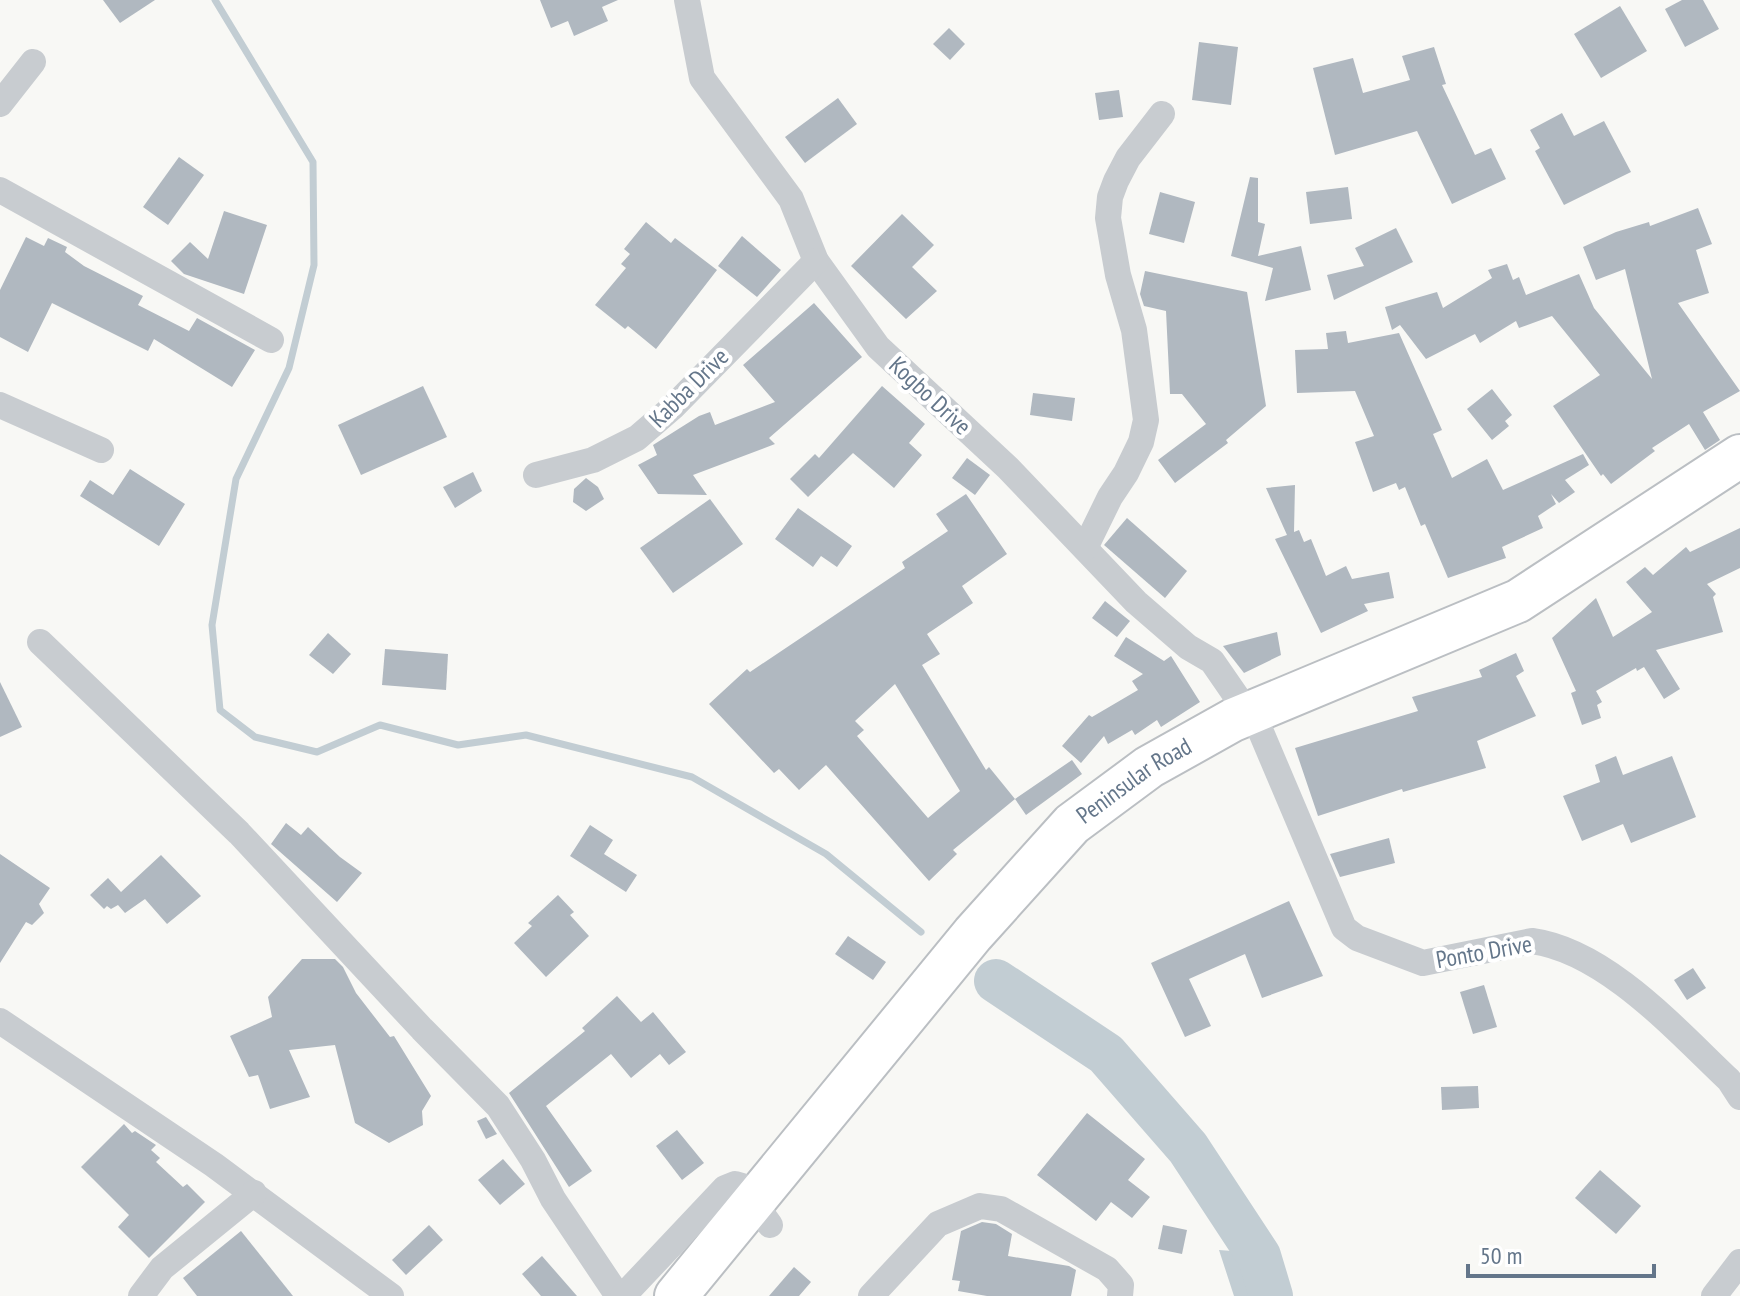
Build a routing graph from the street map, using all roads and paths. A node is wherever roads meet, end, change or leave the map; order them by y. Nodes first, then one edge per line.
1 (687, 0) edge
2 (33, 62) dead end
3 (0, 104) edge
4 (1162, 114) dead end
5 (0, 190) edge
6 (816, 261) junction
7 (271, 340) dead end
8 (0, 405) edge
9 (101, 450) dead end
10 (1740, 456) edge
11 (536, 475) dead end
12 (1740, 476) edge
13 (1085, 548) junction
14 (40, 642) dead end
15 (1255, 722) junction
16 (0, 1021) edge
17 (1740, 1097) edge
18 (254, 1193) junction
19 (762, 1215) junction
20 (1740, 1262) edge
21 (141, 1296) edge
22 (391, 1296) edge
23 (620, 1296) edge
24 (676, 1296) edge
25 (710, 1296) edge
26 (871, 1296) edge
27 (1120, 1296) edge
28 (1714, 1296) edge

1 - 6 street, Kogbo Drive
2 - 3 street
4 - 13 street
5 - 7 street
6 - 11 street, Kabba Drive
6 - 13 street, Kogbo Drive
8 - 9 street
10 - 15 main road, Peninsular Road
12 - 15 main road, Peninsular Road
13 - 15 street, Kogbo Drive
14 - 23 street
15 - 17 street, Ponto Drive
15 - 19 main road, Peninsular Road
16 - 18 street
18 - 21 street
18 - 22 street
19 - 23 street
19 - 24 main road, Peninsular Road
19 - 25 main road, Peninsular Road
20 - 28 street
26 - 27 street

